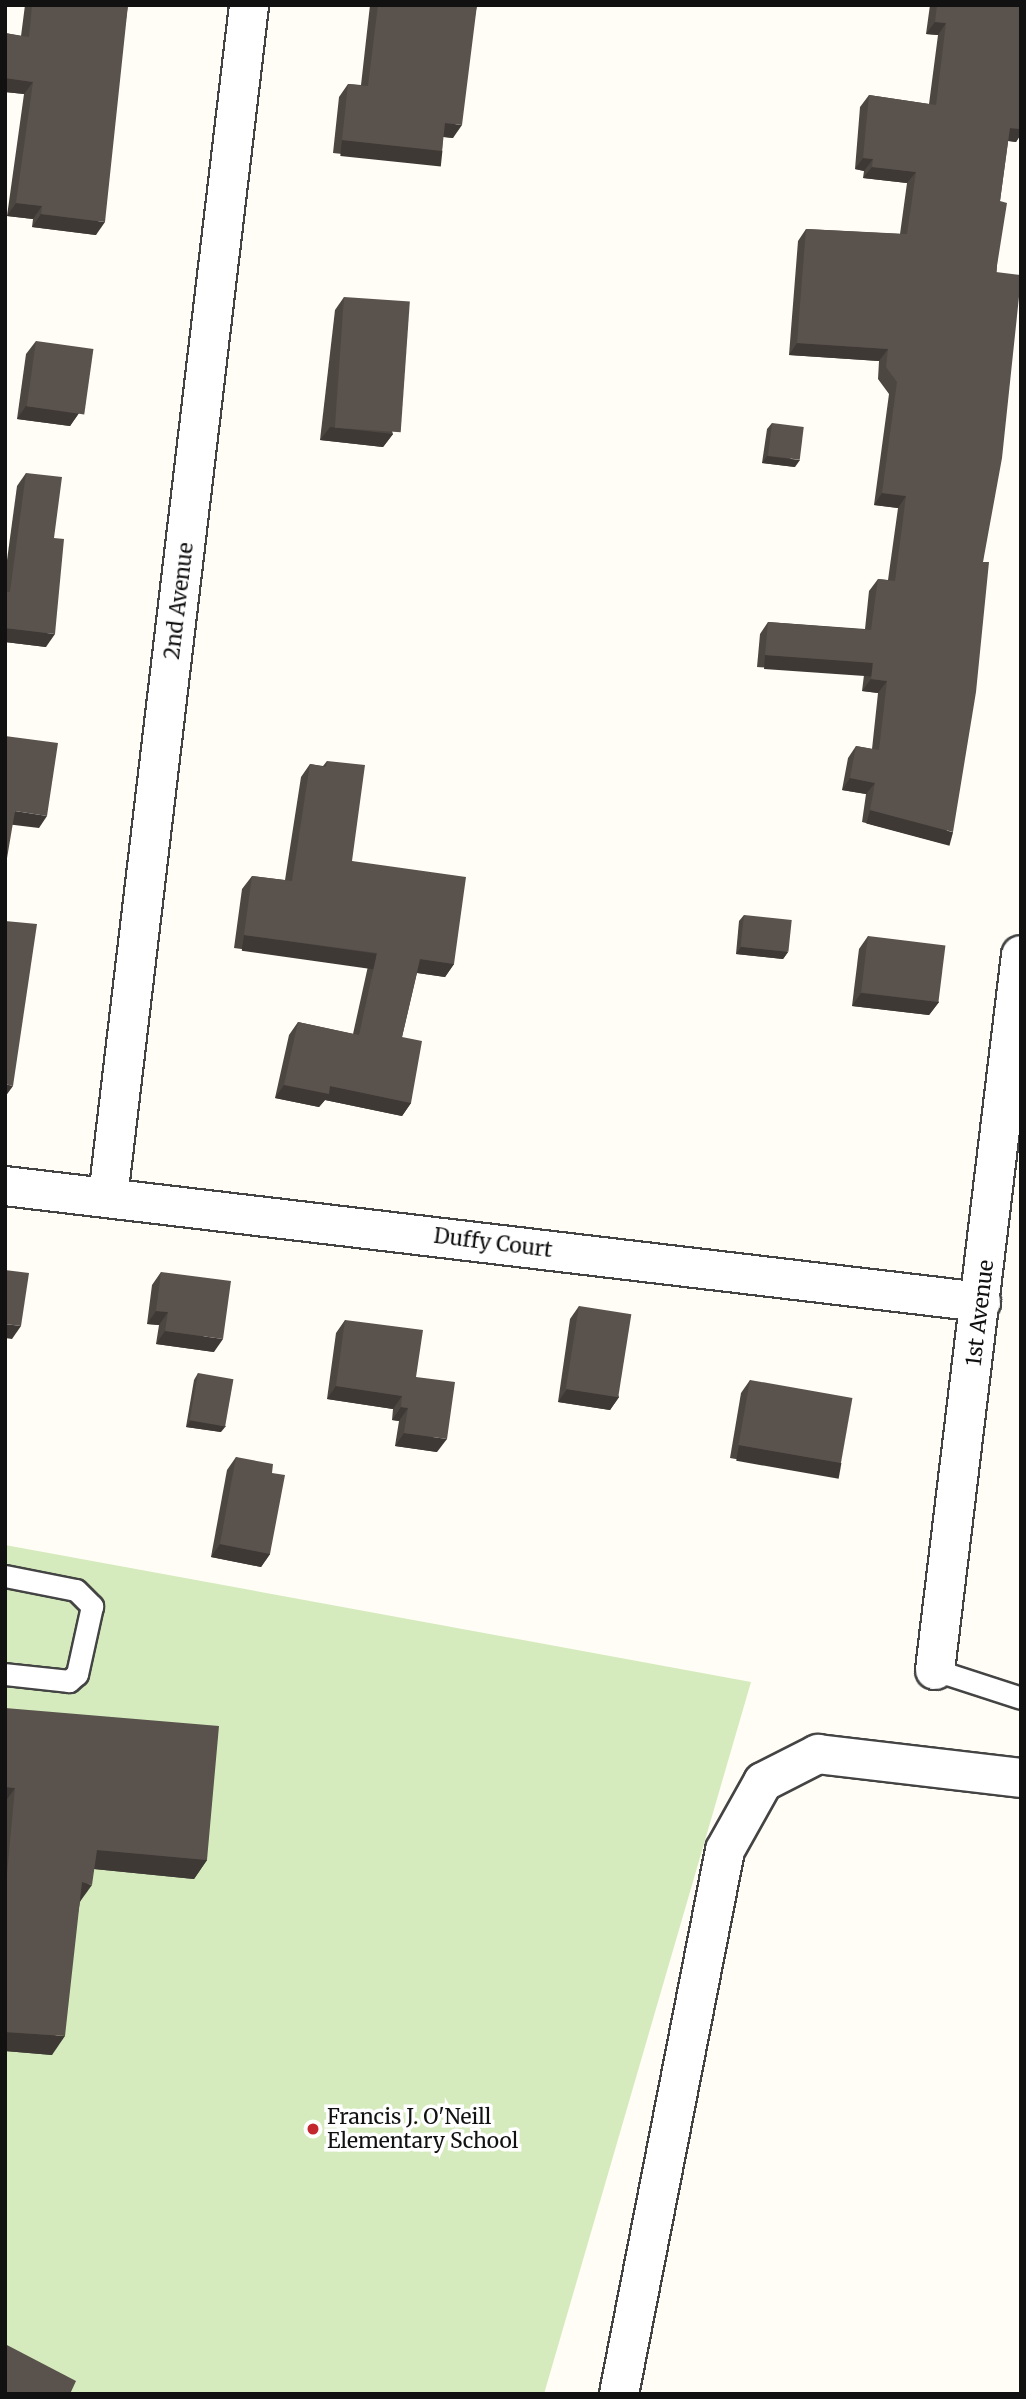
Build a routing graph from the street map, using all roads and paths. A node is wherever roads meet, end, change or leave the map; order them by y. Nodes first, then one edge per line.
1 (249, 5) edge
2 (1021, 955) edge
3 (5, 1186) edge
4 (108, 1197) junction
5 (981, 1302) junction
6 (5, 1576) edge
7 (935, 1670) joint
8 (5, 1674) edge
9 (1021, 1698) edge
10 (1021, 1778) edge
11 (619, 2394) edge

1 - 4 street, 2nd Avenue
2 - 5 street, 1st Avenue
3 - 4 street, Duffy Court
4 - 5 street, Duffy Court
5 - 7 street, 1st Avenue
6 - 8 lane
7 - 9 lane
10 - 11 street

